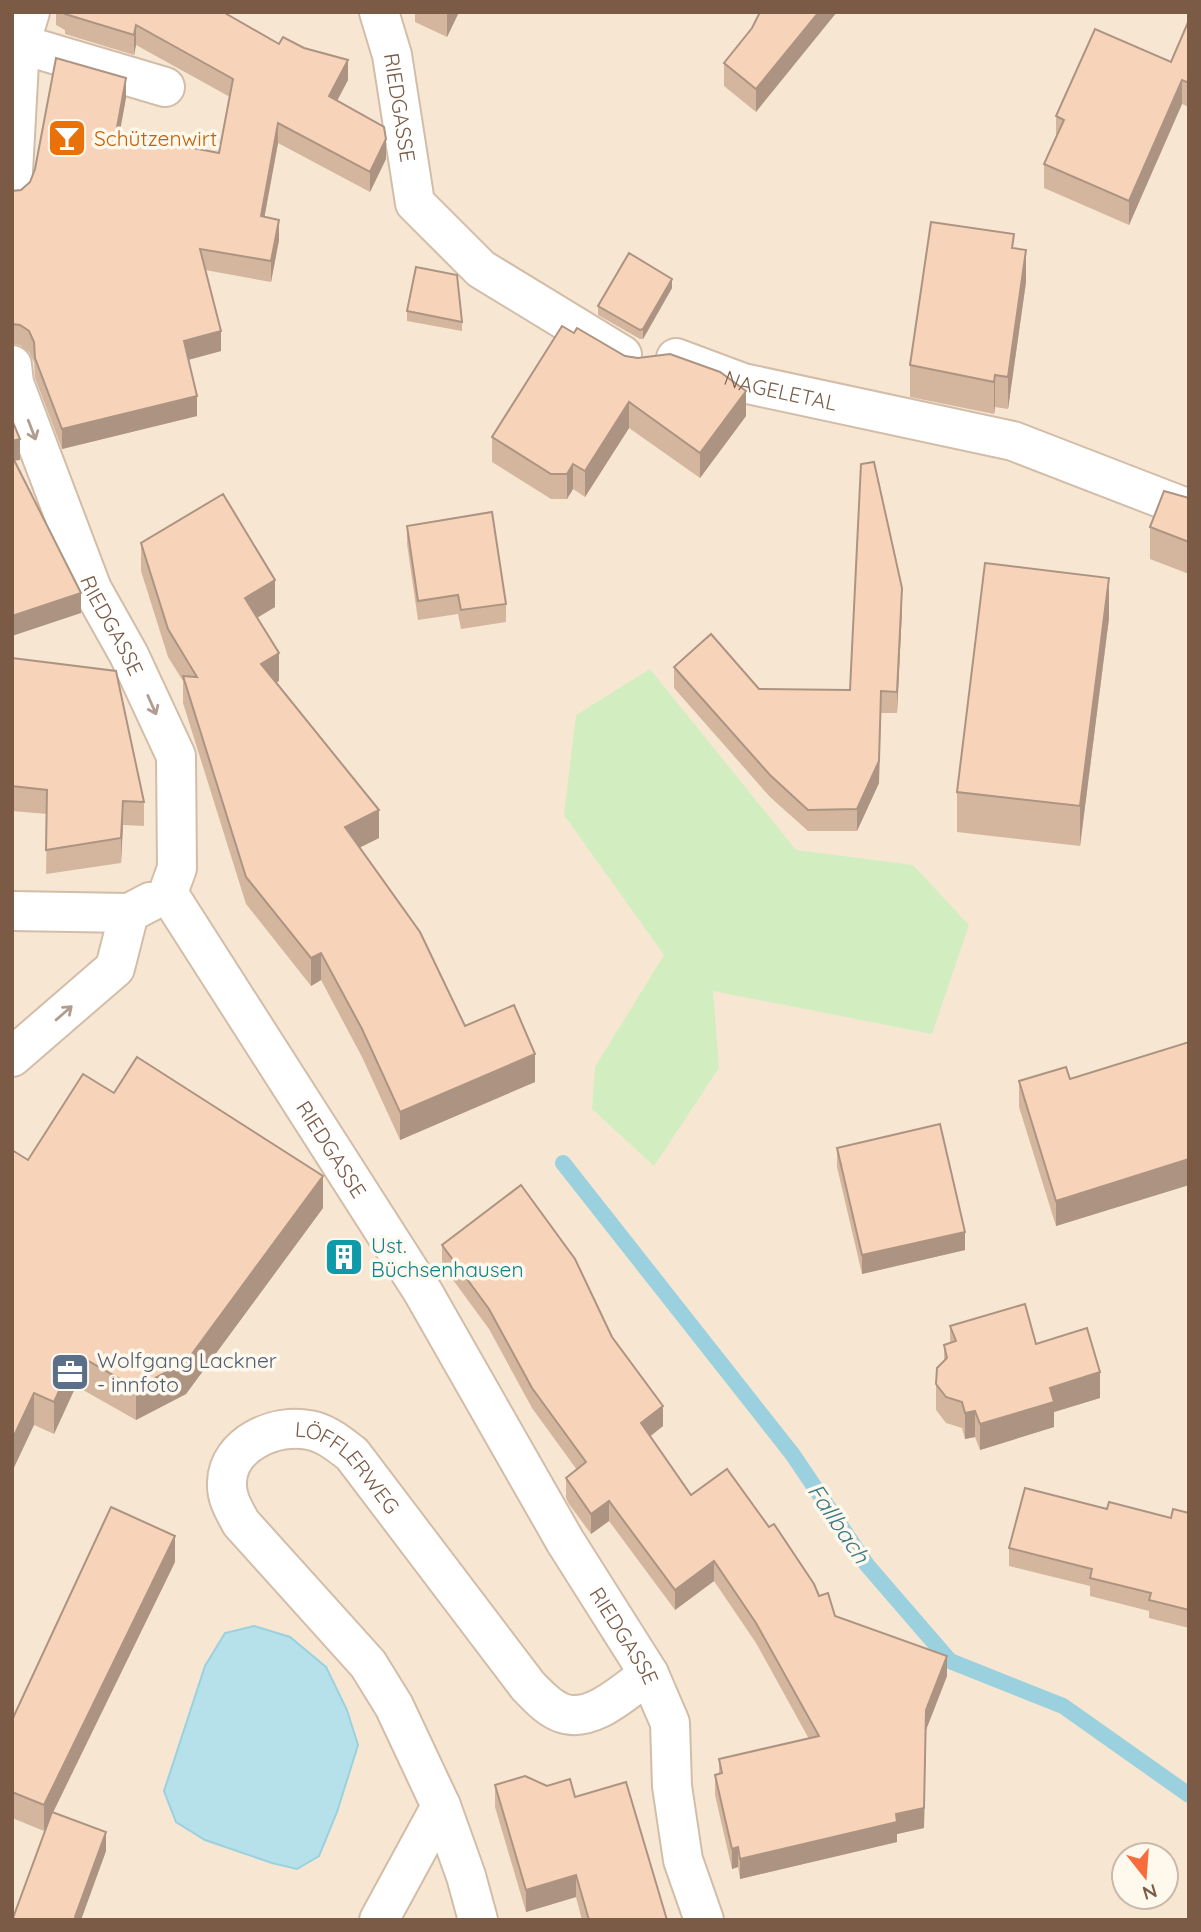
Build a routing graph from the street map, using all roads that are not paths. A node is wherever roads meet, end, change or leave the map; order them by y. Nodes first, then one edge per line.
1 (379, 12) edge
2 (25, 28) edge
3 (165, 87) dead end
4 (12, 190) edge
5 (415, 203) joint
6 (12, 365) edge
7 (1189, 509) edge
8 (168, 893) junction
9 (12, 911) edge
10 (130, 913) junction
11 (12, 1058) edge
12 (649, 1674) junction
13 (441, 1806) junction
14 (379, 1920) edge
15 (478, 1920) edge
16 (704, 1920) edge

1 - 5 street, RIEDGASSE
2 - 3 street
2 - 4 street
5 - 7 street, NAGELETAL
6 -> 8 street, RIEDGASSE
8 - 10 street
8 - 12 street, RIEDGASSE
9 - 10 street
11 -> 10 street
12 - 13 street, LÖFFLERWEG
12 - 16 street, RIEDGASSE
13 - 14 street
13 - 15 street, LÖFFLERWEG

